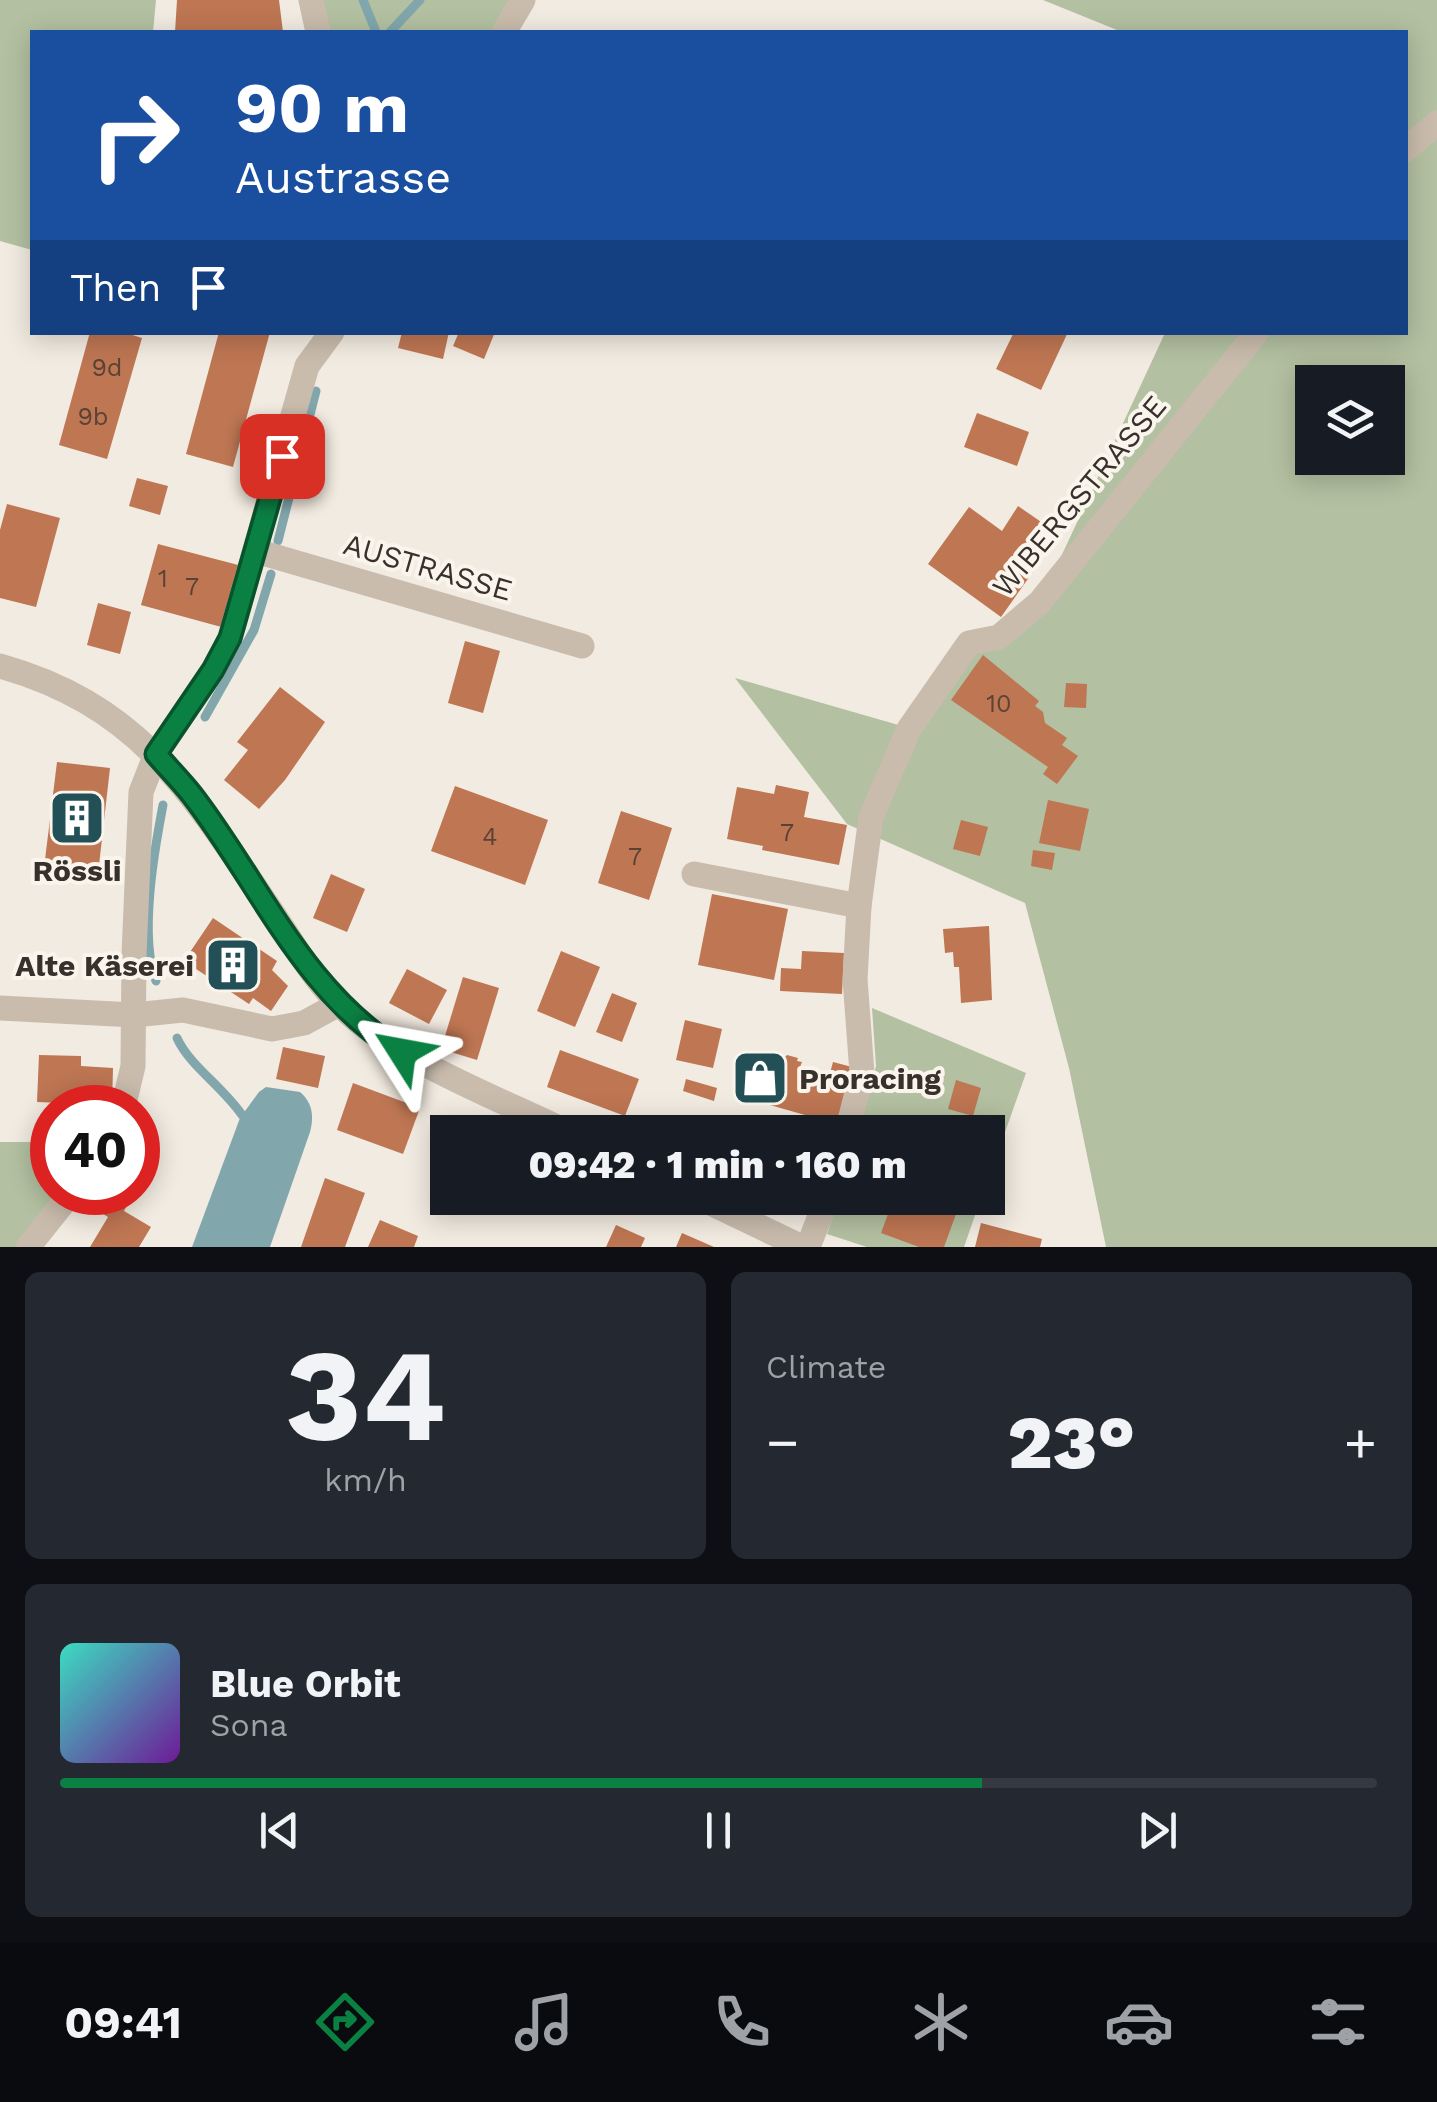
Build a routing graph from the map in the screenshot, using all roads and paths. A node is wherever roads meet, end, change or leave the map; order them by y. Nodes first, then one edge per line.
1 (311, 0) edge
2 (522, 0) edge
3 (318, 30) edge
4 (505, 30) edge
5 (1437, 124) edge
6 (1408, 148) edge
7 (312, 335) edge
8 (330, 335) edge
9 (1256, 335) edge
10 (307, 366) junction
11 (256, 551) junction
12 (582, 646) dead end
13 (0, 666) edge
14 (156, 754) junction
15 (694, 874) dead end
16 (860, 906) junction
17 (339, 1004) junction
18 (0, 1008) edge
19 (134, 1015) junction
20 (128, 1085) edge
21 (532, 1115) edge
22 (851, 1115) edge
23 (54, 1215) edge
24 (735, 1215) edge
25 (816, 1215) edge
26 (796, 1245) edge
27 (28, 1247) edge

1 - 3 street
2 - 4 street
5 - 6 street
7 - 10 street
8 - 10 street
9 - 16 street, WIBERGSTRASSE
10 - 11 street
11 - 12 street, AUSTRASSE
11 - 14 street
13 - 14 street
14 - 17 street
14 - 19 street
15 - 16 street
16 - 22 street, WIBERGSTRASSE
17 - 19 street
17 - 21 street
18 - 19 street
19 - 20 street
23 - 27 street
24 - 26 street
25 - 26 street

